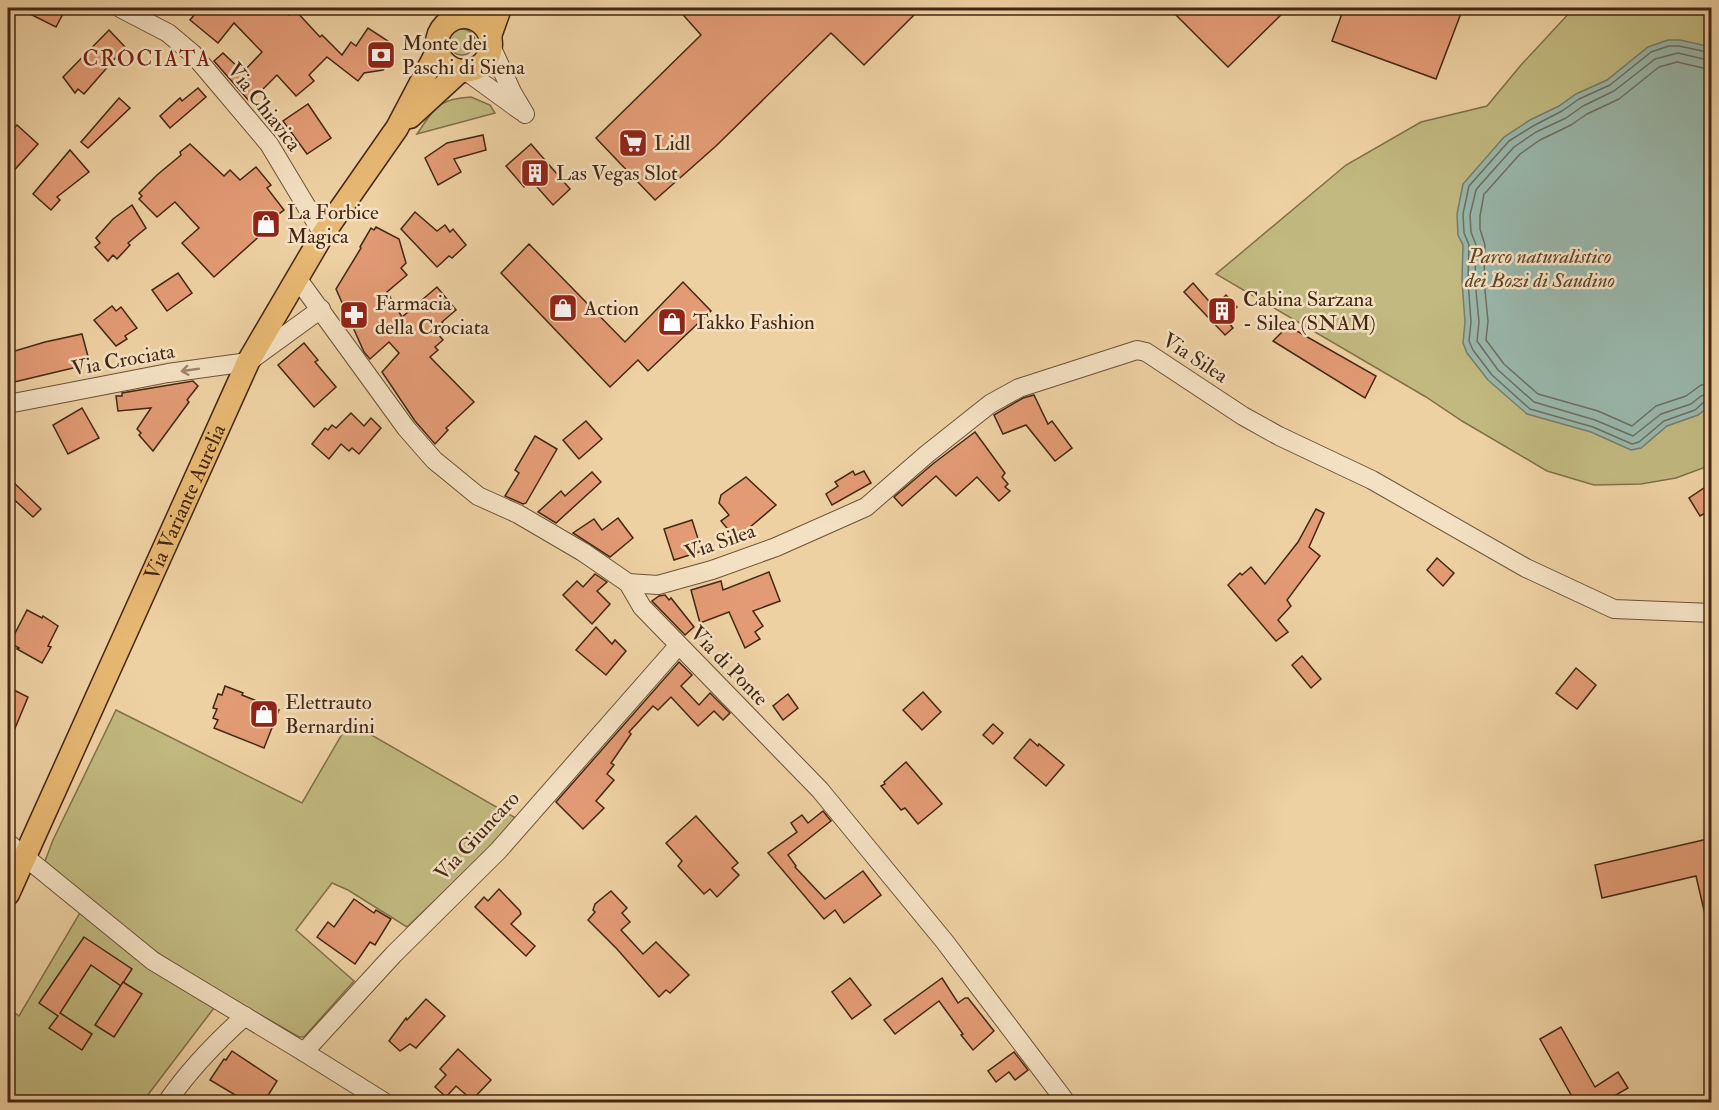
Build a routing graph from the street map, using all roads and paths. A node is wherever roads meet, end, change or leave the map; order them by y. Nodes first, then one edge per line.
1 (120, 8) edge
2 (500, 8) edge
3 (467, 12) edge
4 (491, 41) junction
5 (438, 50) junction
6 (463, 71) junction
7 (397, 128) junction
8 (322, 234) junction
9 (297, 278) junction
10 (321, 309) junction
11 (248, 362) junction
12 (8, 404) edge
13 (628, 583) junction
14 (1712, 613) edge
15 (678, 646) junction
16 (16, 850) edge
17 (8, 894) edge
18 (245, 1016) junction
19 (304, 1052) junction
20 (167, 1102) edge
21 (384, 1102) edge
22 (1066, 1102) edge

1 - 8 street, Via Chiavica
2 - 4 main road, Via Variante Aurelia
3 - 4 main road, Via Variante Aurelia
3 - 5 main road, Via Variante Aurelia
4 - 6 main road, Via Variante Aurelia
4 - 6 street
5 - 6 main road
5 - 7 main road, Via Variante Aurelia
6 - 7 main road, Via Variante Aurelia
7 - 8 main road, Via Variante Aurelia
8 - 9 main road, Via Variante Aurelia
9 - 10 street, Via di Ponte
9 - 11 main road, Via Variante Aurelia
10 - 11 street
10 - 13 street, Via di Ponte
11 -> 12 street, Via Crociata
11 - 16 main road, Via Variante Aurelia
13 - 14 street, Via Silea
13 - 15 street, Via di Ponte
15 - 19 street, Via Giuncaro
15 - 22 street, Via di Ponte
16 - 17 main road, Via Variante Aurelia
16 - 18 street
18 - 19 street
18 - 20 street
19 - 21 street

